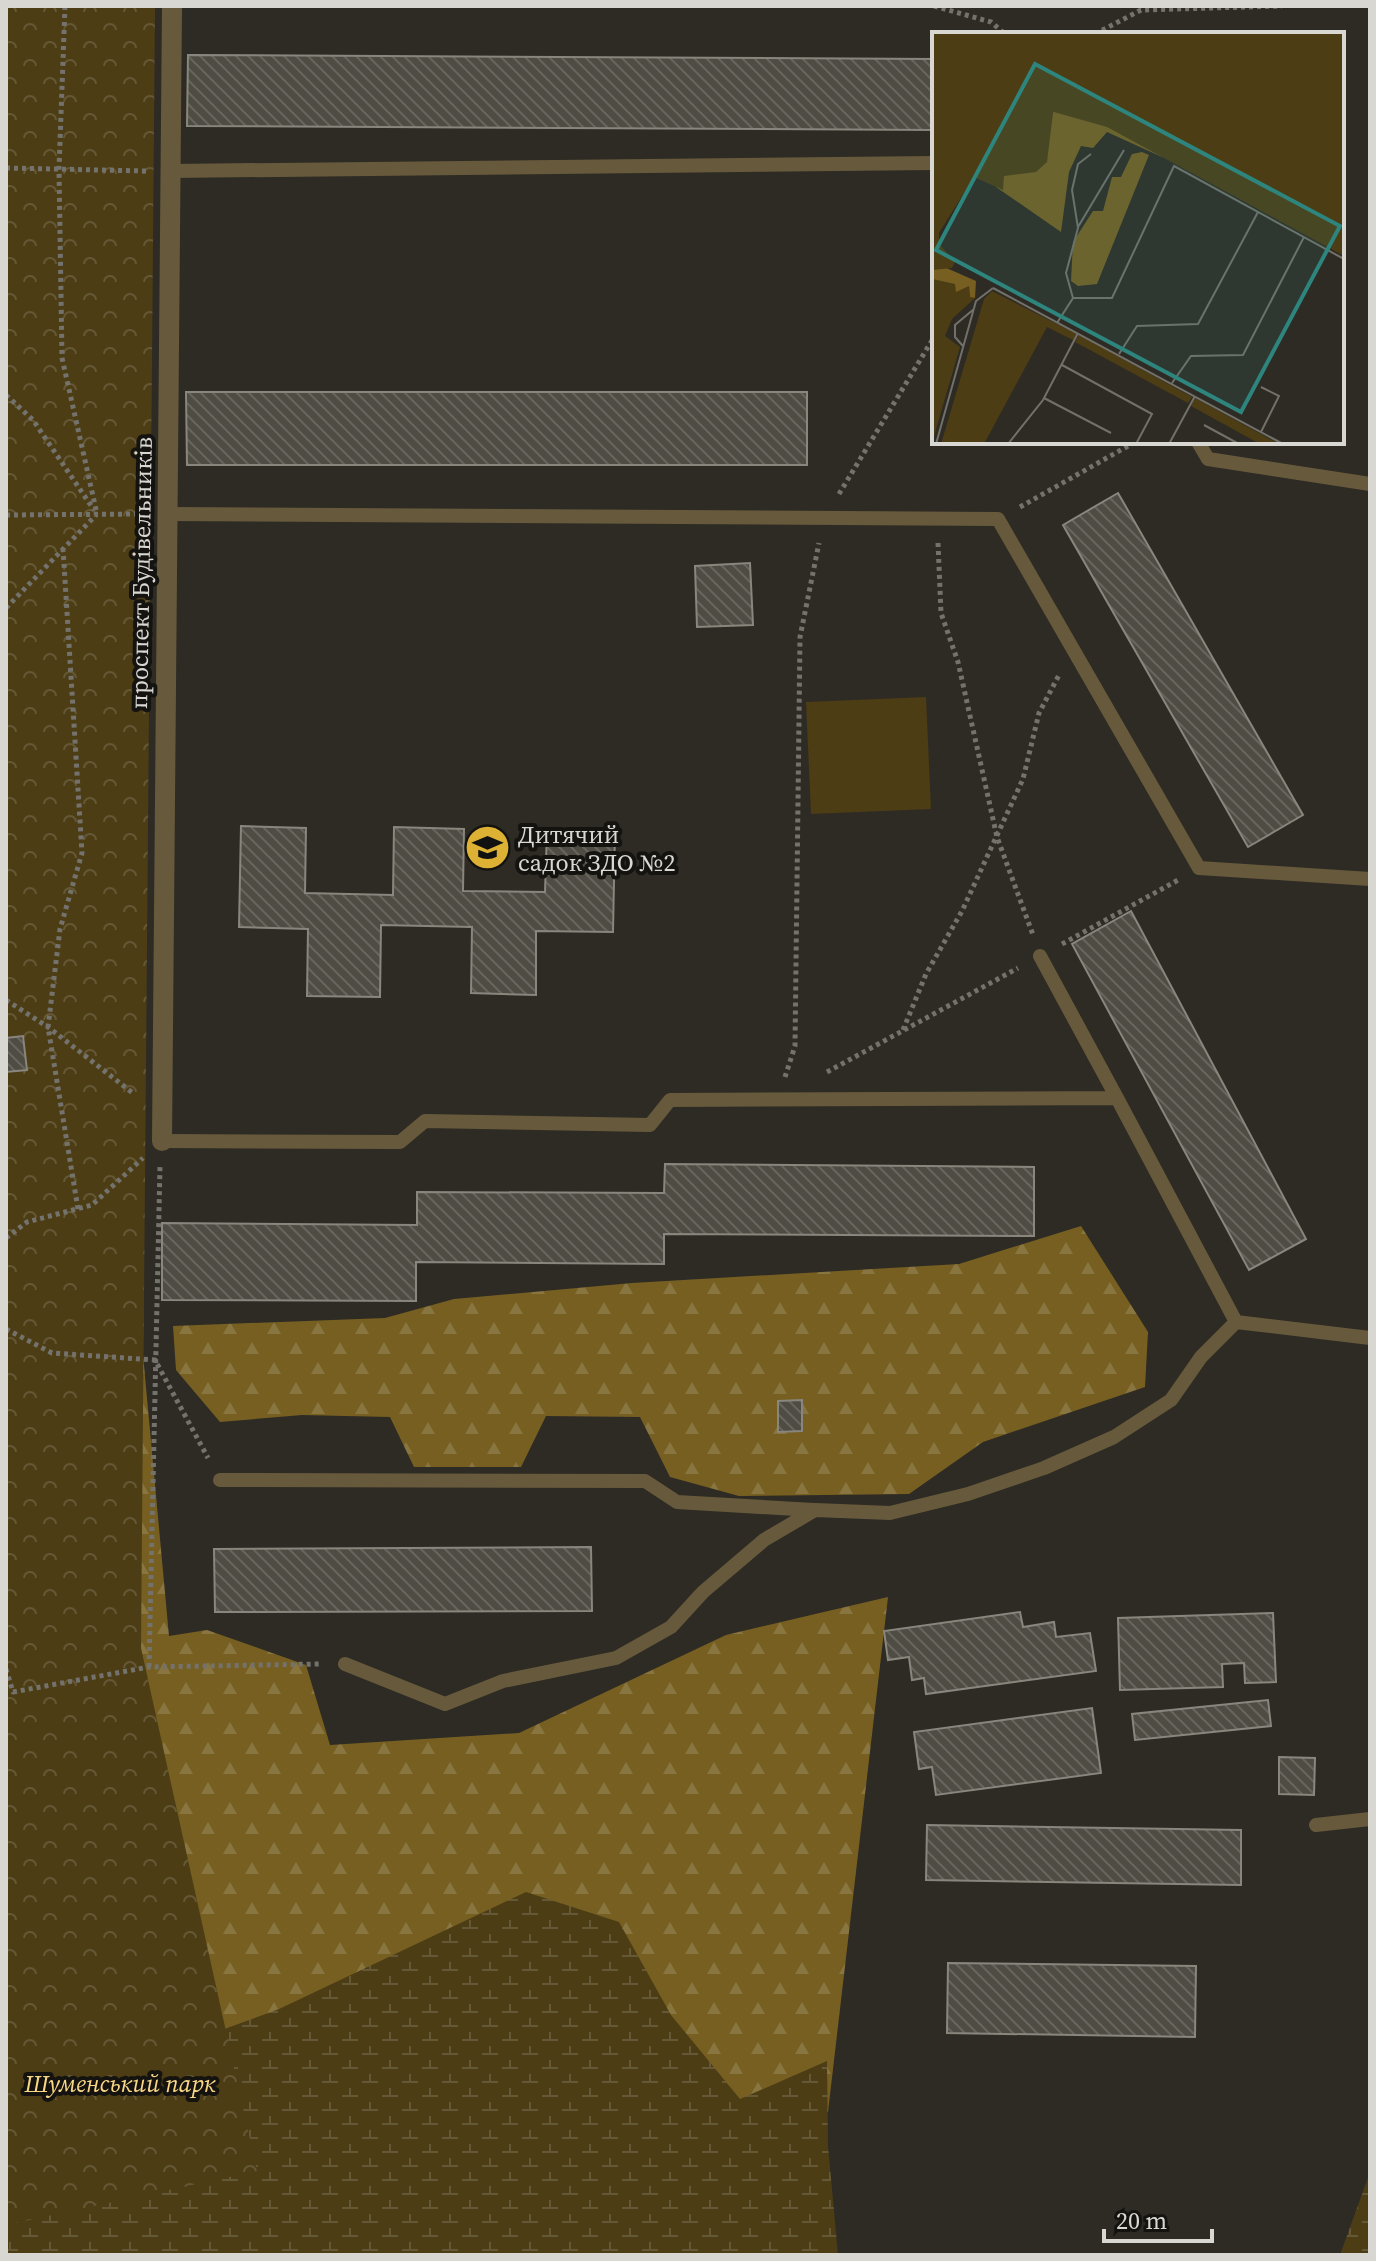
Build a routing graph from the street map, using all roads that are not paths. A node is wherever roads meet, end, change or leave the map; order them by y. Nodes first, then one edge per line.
1 (172, 6) edge
2 (932, 163) edge
3 (171, 171) junction
4 (1199, 444) edge
5 (1370, 484) edge
6 (168, 514) junction
7 (1370, 879) edge
8 (1040, 956) road end
9 (1117, 1098) junction
10 (162, 1141) joint
11 (1236, 1322) junction
12 (1370, 1338) edge
13 (220, 1480) road end
14 (815, 1510) junction
15 (345, 1664) road end
16 (1370, 1819) edge
17 (1316, 1825) dead end

1 - 3 street, проспект Будівельників
2 - 3 lane
3 - 6 street, проспект Будівельників
4 - 5 lane
6 - 7 lane
6 - 10 street, проспект Будівельників
8 - 9 lane
9 - 10 lane
9 - 11 lane
11 - 12 lane
11 - 14 lane
13 - 14 lane
14 - 15 lane
16 - 17 lane

